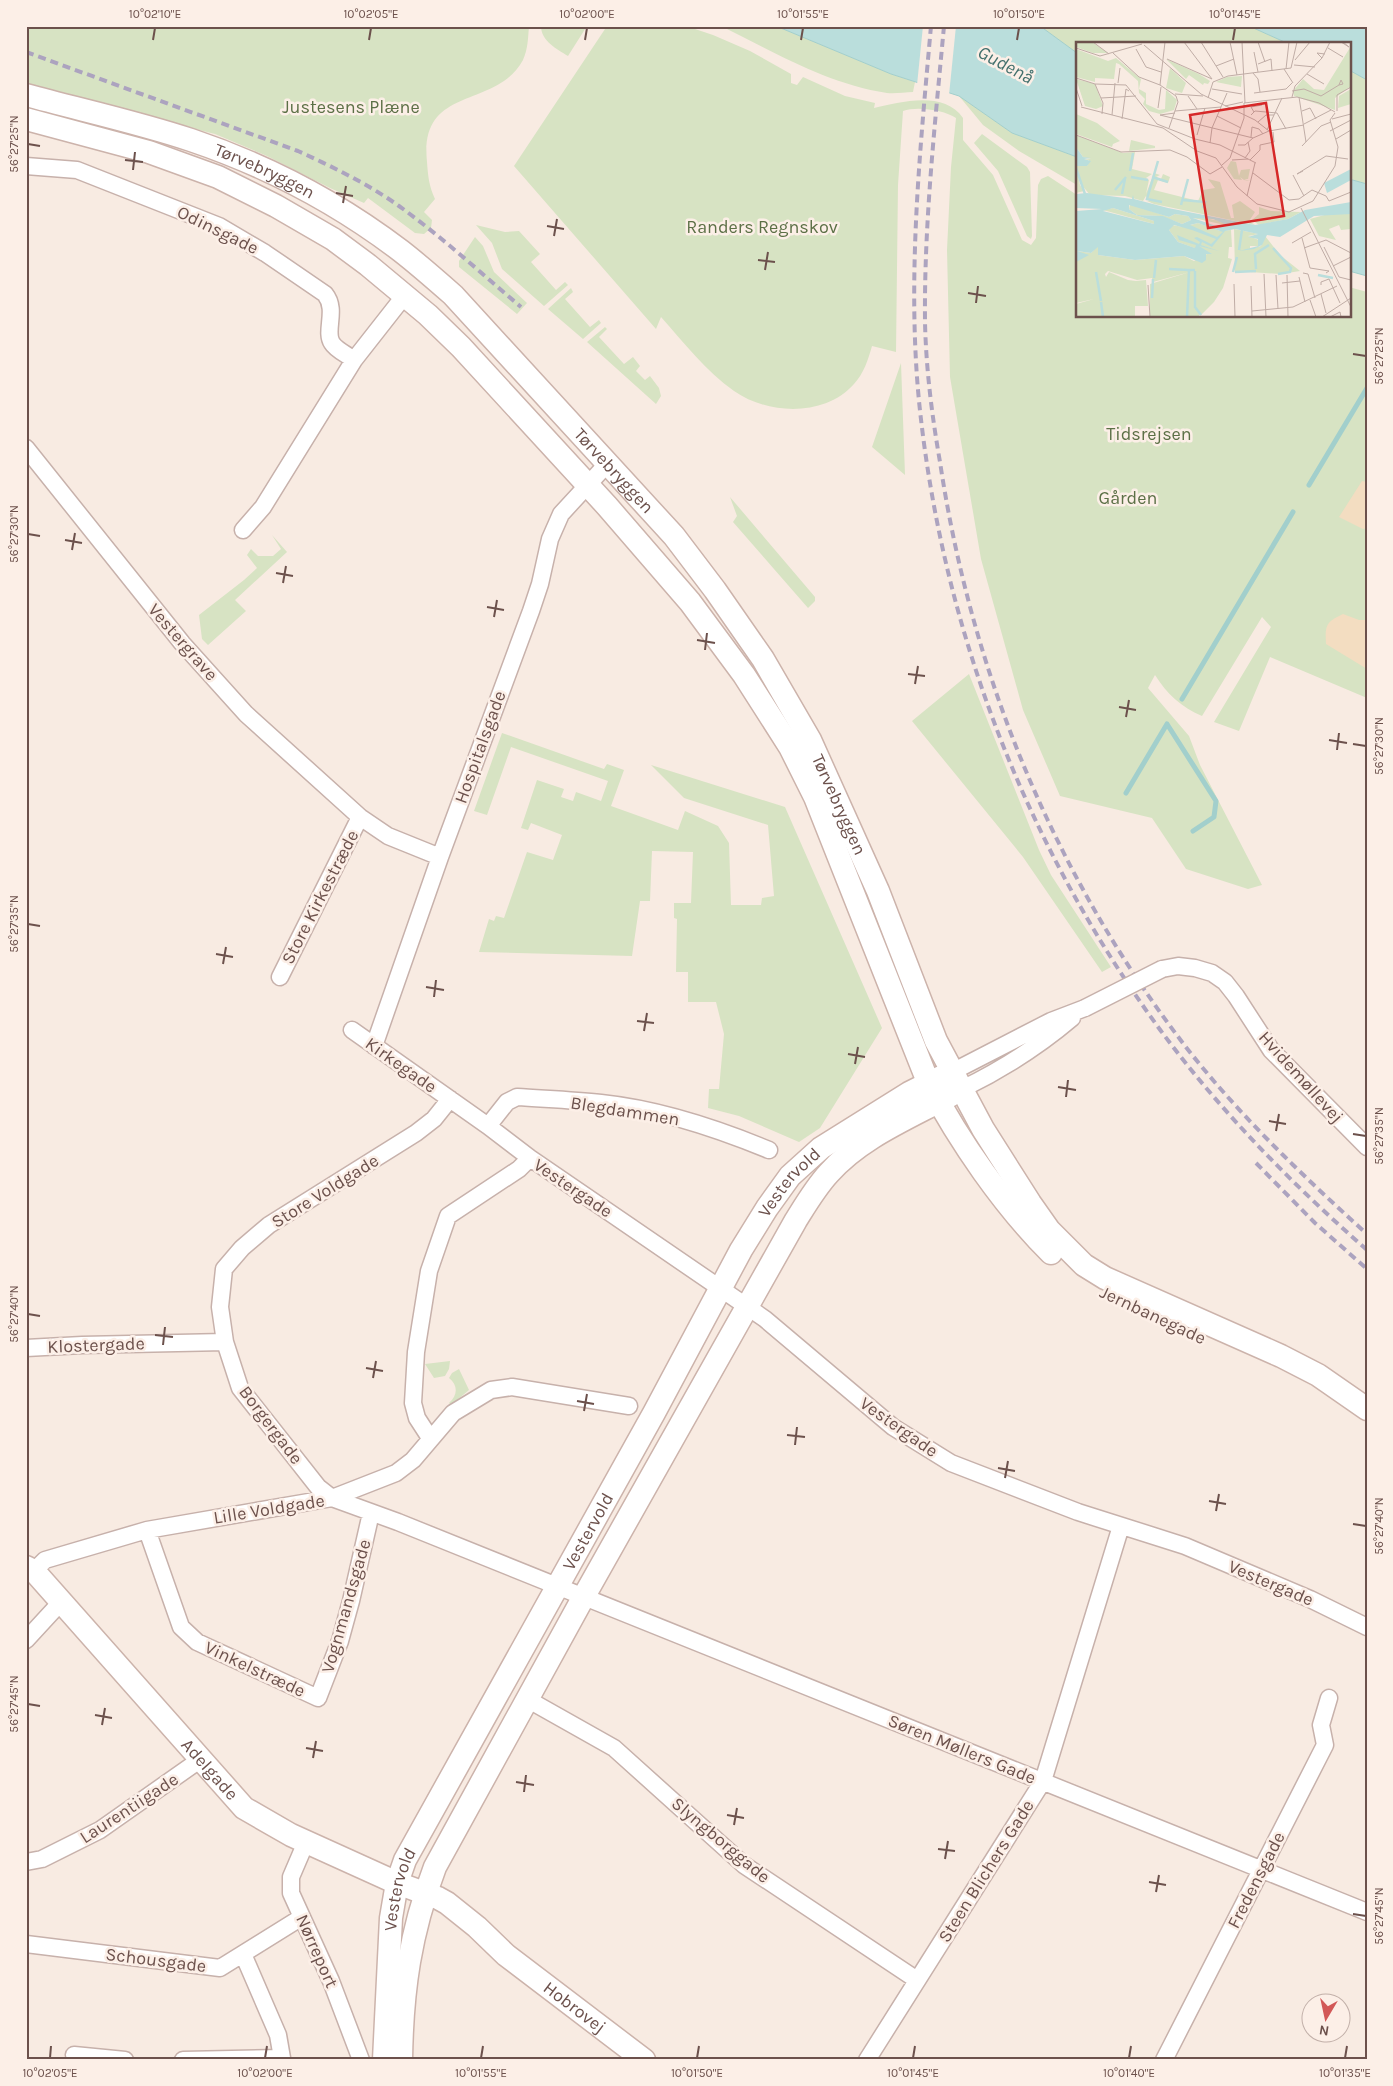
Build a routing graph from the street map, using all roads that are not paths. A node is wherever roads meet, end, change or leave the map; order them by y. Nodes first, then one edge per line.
1 (26, 95) edge
2 (26, 119) edge
3 (26, 166) edge
4 (405, 295) junction
5 (354, 360) junction
6 (26, 448) edge
7 (608, 463) junction
8 (587, 485) junction
9 (244, 530) dead end
10 (360, 817) junction
11 (440, 857) junction
12 (280, 977) dead end
13 (352, 1030) dead end
14 (374, 1046) junction
15 (957, 1080) junction
16 (928, 1082) junction
17 (450, 1099) junction
18 (939, 1102) junction
19 (488, 1126) junction
20 (1367, 1147) edge
21 (769, 1150) dead end
22 (530, 1158) junction
23 (721, 1288) junction
24 (747, 1307) junction
25 (225, 1342) junction
26 (26, 1348) edge
27 (629, 1406) dead end
28 (1367, 1409) edge
29 (1367, 1426) edge
30 (430, 1438) junction
31 (332, 1498) junction
32 (371, 1513) junction
33 (1120, 1526) junction
34 (147, 1530) junction
35 (29, 1574) edge
36 (557, 1587) junction
37 (583, 1598) junction
38 (61, 1602) junction
39 (1367, 1627) edge
40 (26, 1640) edge
41 (318, 1698) joint
42 (1329, 1698) dead end
43 (527, 1699) junction
44 (201, 1760) junction
45 (1043, 1781) junction
46 (306, 1842) junction
47 (26, 1862) edge
48 (1261, 1870) junction
49 (397, 1883) junction
50 (423, 1898) junction
51 (1367, 1912) edge
52 (302, 1917) junction
53 (26, 1944) edge
54 (243, 1954) junction
55 (917, 1980) junction
56 (74, 2055) dead end
57 (125, 2060) edge
58 (183, 2060) edge
59 (361, 2060) edge
60 (384, 2060) edge
61 (401, 2060) edge
62 (644, 2060) edge
63 (867, 2060) edge
64 (1164, 2060) edge

1 - 7 main road, Tørvebryggen
2 - 4 main road, Tørvebryggen
3 - 5 street, Odinsgade
4 - 5 street
4 - 8 main road, Tørvebryggen
5 - 9 street
6 - 10 street, Vestergrave
7 - 8 street, Hospitalsgade
7 - 15 main road, Tørvebryggen
8 - 11 street, Hospitalsgade
8 - 16 main road, Tørvebryggen
10 - 11 street, Vestergrave
10 - 12 street, Store Kirkestræde
11 - 14 street, Hospitalsgade
13 - 14 street, Kirkegade
14 - 17 street, Kirkegade
15 - 16 main road, Vestervold
15 - 18 main road, Vestervold
15 - 20 street, Hvidemøllevej, bridge
15 - 28 main road, Jernbanegade
16 - 18 main road, Jernbanegade
16 - 23 main road, Vestervold
17 - 19 street
17 - 25 street, Store Voldgade
18 - 24 main road, Vestervold
18 - 29 main road, Jernbanegade
19 - 21 street, Blegdammen
19 - 22 street, Vestergade
22 - 23 street, Vestergade
22 - 30 street
23 - 24 street, Vestergade
23 - 36 main road, Vestervold
24 - 33 street, Vestergade
24 - 37 main road, Vestervold
25 - 26 street, Klostergade
25 - 31 street, Borgergade
27 - 30 street
30 - 31 street
31 - 32 street, Lille Voldgade
31 - 34 street, Lille Voldgade
32 - 36 street, Lille Voldgade
32 - 41 street, Vognmandsgade
33 - 39 street, Vestergade
33 - 45 street, Steen Blichers Gade
34 - 35 street, Lille Voldgade
34 - 41 street, Vinkelstræde
35 - 38 main road, Adelgade
36 - 37 street, Søren Møllers Gade
36 - 49 main road, Vestervold
37 - 43 main road, Vestervold
37 - 45 street, Søren Møllers Gade
38 - 40 street
38 - 44 main road, Adelgade
42 - 48 street, Fredensgade
43 - 50 main road, Vestervold
43 - 55 street, Slyngborggade
44 - 46 main road, Adelgade
44 - 47 street, Laurentiigade
45 - 48 street, Søren Møllers Gade
45 - 55 street, Steen Blichers Gade
46 - 49 main road, Adelgade
46 - 52 street, Nørreport
48 - 51 street, Søren Møllers Gade
48 - 64 street, Fredensgade
49 - 50 main road, Adelgade
49 - 60 main road, Vestervold
50 - 61 main road, Vestervold
50 - 62 main road, Hobrovej
52 - 54 street, Schousgade
52 - 59 street, Nørreport
53 - 54 street, Schousgade
54 - 58 street
55 - 63 street, Steen Blichers Gade
56 - 57 street

